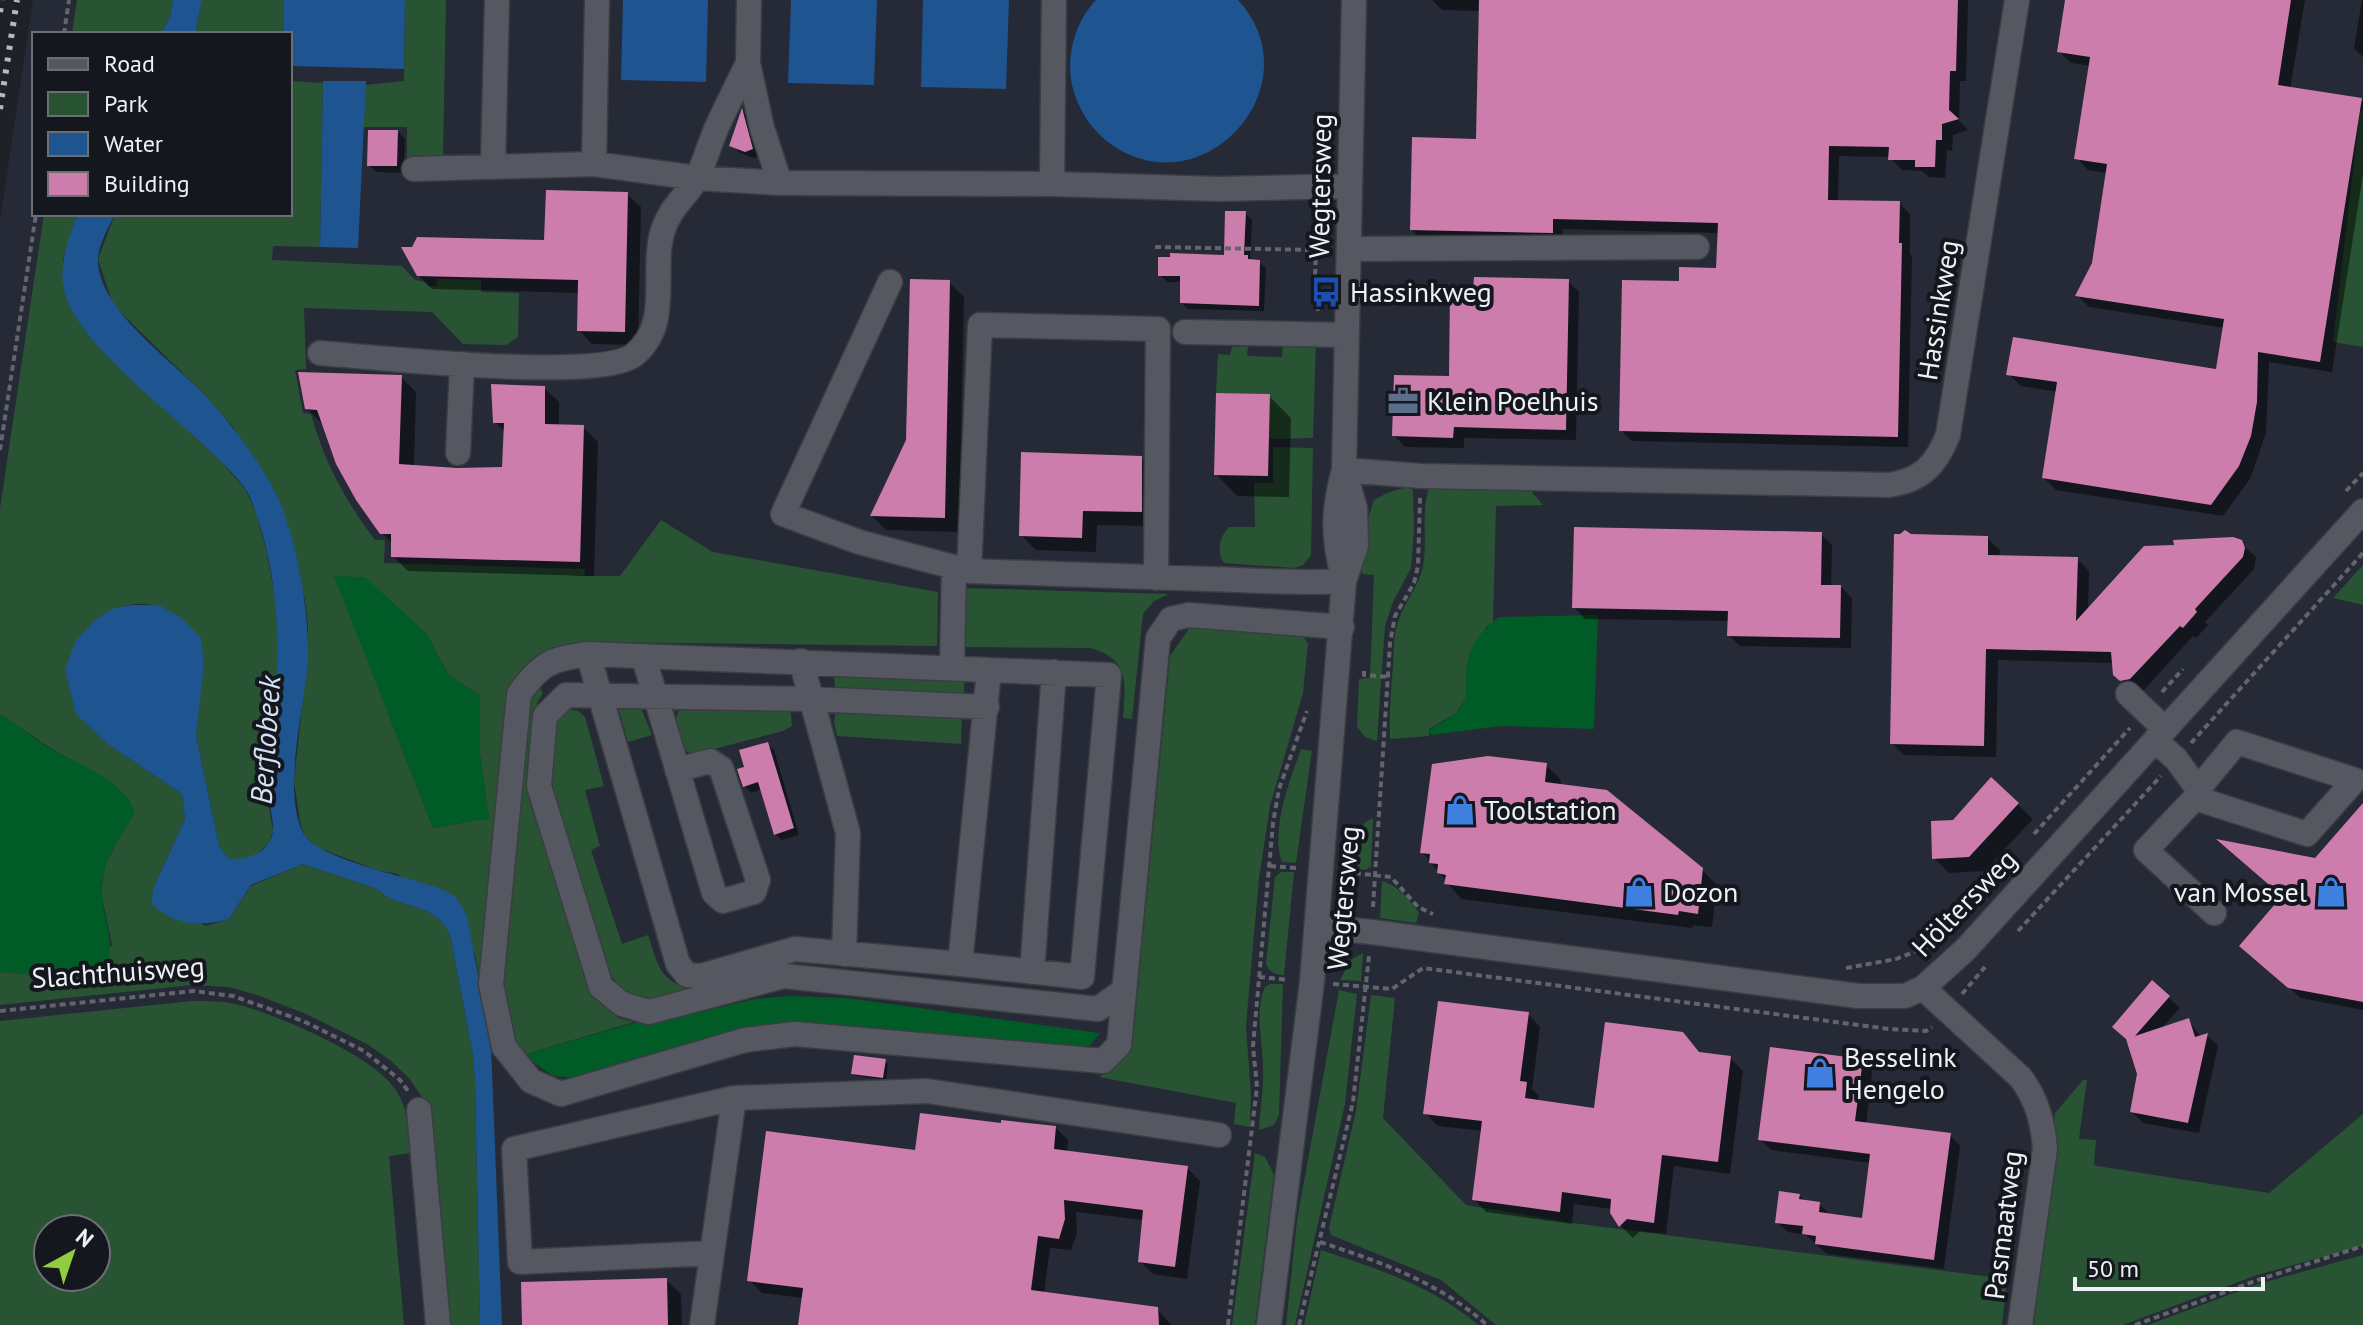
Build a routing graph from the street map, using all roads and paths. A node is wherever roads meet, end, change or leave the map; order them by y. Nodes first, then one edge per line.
1 (69, 0) edge
2 (497, 0) edge
3 (597, 0) edge
4 (749, 0) edge
5 (1054, 0) edge
6 (1354, 0) edge
7 (2017, 0) edge
8 (64, 32) edge
9 (748, 63) junction
10 (594, 164) junction
11 (493, 167) junction
12 (414, 169) dead end
13 (697, 178) junction
14 (780, 183) junction
15 (1052, 184) junction
16 (1350, 186) junction
17 (36, 216) edge
18 (1155, 247) dead end
19 (1697, 247) dead end
20 (1349, 249) junction
21 (1316, 250) dead end
22 (890, 282) dead end
23 (1185, 332) dead end
24 (1347, 335) junction
25 (320, 353) dead end
26 (462, 364) junction
27 (0, 450) edge
28 (458, 453) dead end
29 (1344, 470) junction
30 (2363, 473) edge
31 (1421, 476) junction
32 (2346, 492) dead end
33 (2363, 511) edge
34 (2363, 553) edge
35 (962, 569) junction
36 (1156, 578) junction
37 (1344, 581) junction
38 (1342, 627) junction
39 (588, 654) junction
40 (643, 656) junction
41 (801, 661) junction
42 (2186, 666) dead end
43 (952, 668) junction
44 (989, 670) junction
45 (1364, 671) dead end
46 (1054, 672) junction
47 (1388, 677) junction
48 (598, 694) junction
49 (655, 695) junction
50 (810, 699) junction
51 (2137, 702) junction
52 (987, 707) junction
53 (1305, 719) dead end
54 (2160, 735) junction
55 (2176, 759) junction
56 (677, 770) junction
57 (2197, 794) junction
58 (2031, 837) dead end
59 (1375, 875) junction
60 (2214, 913) dead end
61 (1435, 915) dead end
62 (1317, 927) junction
63 (1372, 932) junction
64 (2017, 933) dead end
65 (1938, 939) dead end
66 (844, 954) junction
67 (960, 964) junction
68 (1846, 968) dead end
69 (1985, 968) dead end
70 (1032, 972) junction
71 (1366, 987) junction
72 (1923, 988) junction
73 (1123, 991) junction
74 (1948, 1010) junction
75 (0, 1011) edge
76 (734, 1098) junction
77 (419, 1110) joint
78 (1219, 1135) dead end
79 (1320, 1242) junction
80 (2363, 1246) edge
81 (712, 1253) junction
82 (438, 1325) edge
83 (702, 1325) edge
84 (1228, 1325) edge
85 (1269, 1325) edge
86 (1299, 1325) edge
87 (1487, 1325) edge
88 (2020, 1325) edge
89 (2135, 1325) edge

1 - 8 path
2 - 11 street
3 - 10 street
4 - 9 street
5 - 15 street
6 - 16 street, Wegtersweg
7 - 31 street, Hassinkweg
9 - 13 street
9 - 14 street
10 - 11 street
10 - 13 street
11 - 12 street
13 - 14 street
13 - 26 street
14 - 15 street
15 - 16 street
16 - 20 street, Wegtersweg
17 - 27 path
18 - 21 path
19 - 20 street
20 - 24 street, Wegtersweg
22 - 35 street
23 - 24 street
24 - 29 street, Wegtersweg
25 - 26 street
26 - 28 street
29 - 31 street, Hassinkweg
29 - 37 street, Wegtersweg
30 - 32 path
31 - 47 path, Wegtersweg
33 - 54 street, Höltersweg
34 - 55 path, Höltersweg
35 - 36 street
35 - 36 street
35 - 43 street
36 - 37 street
37 - 38 street, Wegtersweg
38 - 62 street, Wegtersweg
38 - 73 street
39 - 40 street
39 - 48 street
39 - 73 street
40 - 41 street
40 - 49 street
41 - 43 street
41 - 50 street
42 - 51 path, Höltersweg
43 - 44 street
44 - 46 street
44 - 52 street
45 - 47 path
46 - 70 street
46 - 70 street
47 - 59 path, Wegtersweg
48 - 49 street
48 - 66 street
48 - 73 street
49 - 50 street
49 - 56 street
50 - 52 street
50 - 66 street
51 - 54 street
51 - 58 path, Höltersweg
52 - 67 street
53 - 84 path
54 - 55 street
54 - 72 street, Höltersweg
55 - 57 street
55 - 64 path, Höltersweg
56 - 56 street
57 - 57 street
57 - 60 street
59 - 61 path
59 - 63 path, Wegtersweg
62 - 63 street, Höltersweg
62 - 85 street, Wegtersweg
63 - 71 path, Wegtersweg
63 - 72 street, Höltersweg
65 - 68 path, Höltersweg
66 - 67 street
67 - 70 street
69 - 74 path
71 - 74 path
71 - 79 path, Wegtersweg
72 - 74 street, Pasmaatweg
74 - 88 street, Pasmaatweg
75 - 77 path, Slachthuisweg
76 - 78 street
76 - 81 street
76 - 81 street
77 - 82 street
79 - 86 path, Wegtersweg
79 - 87 path
80 - 89 path
81 - 83 street

